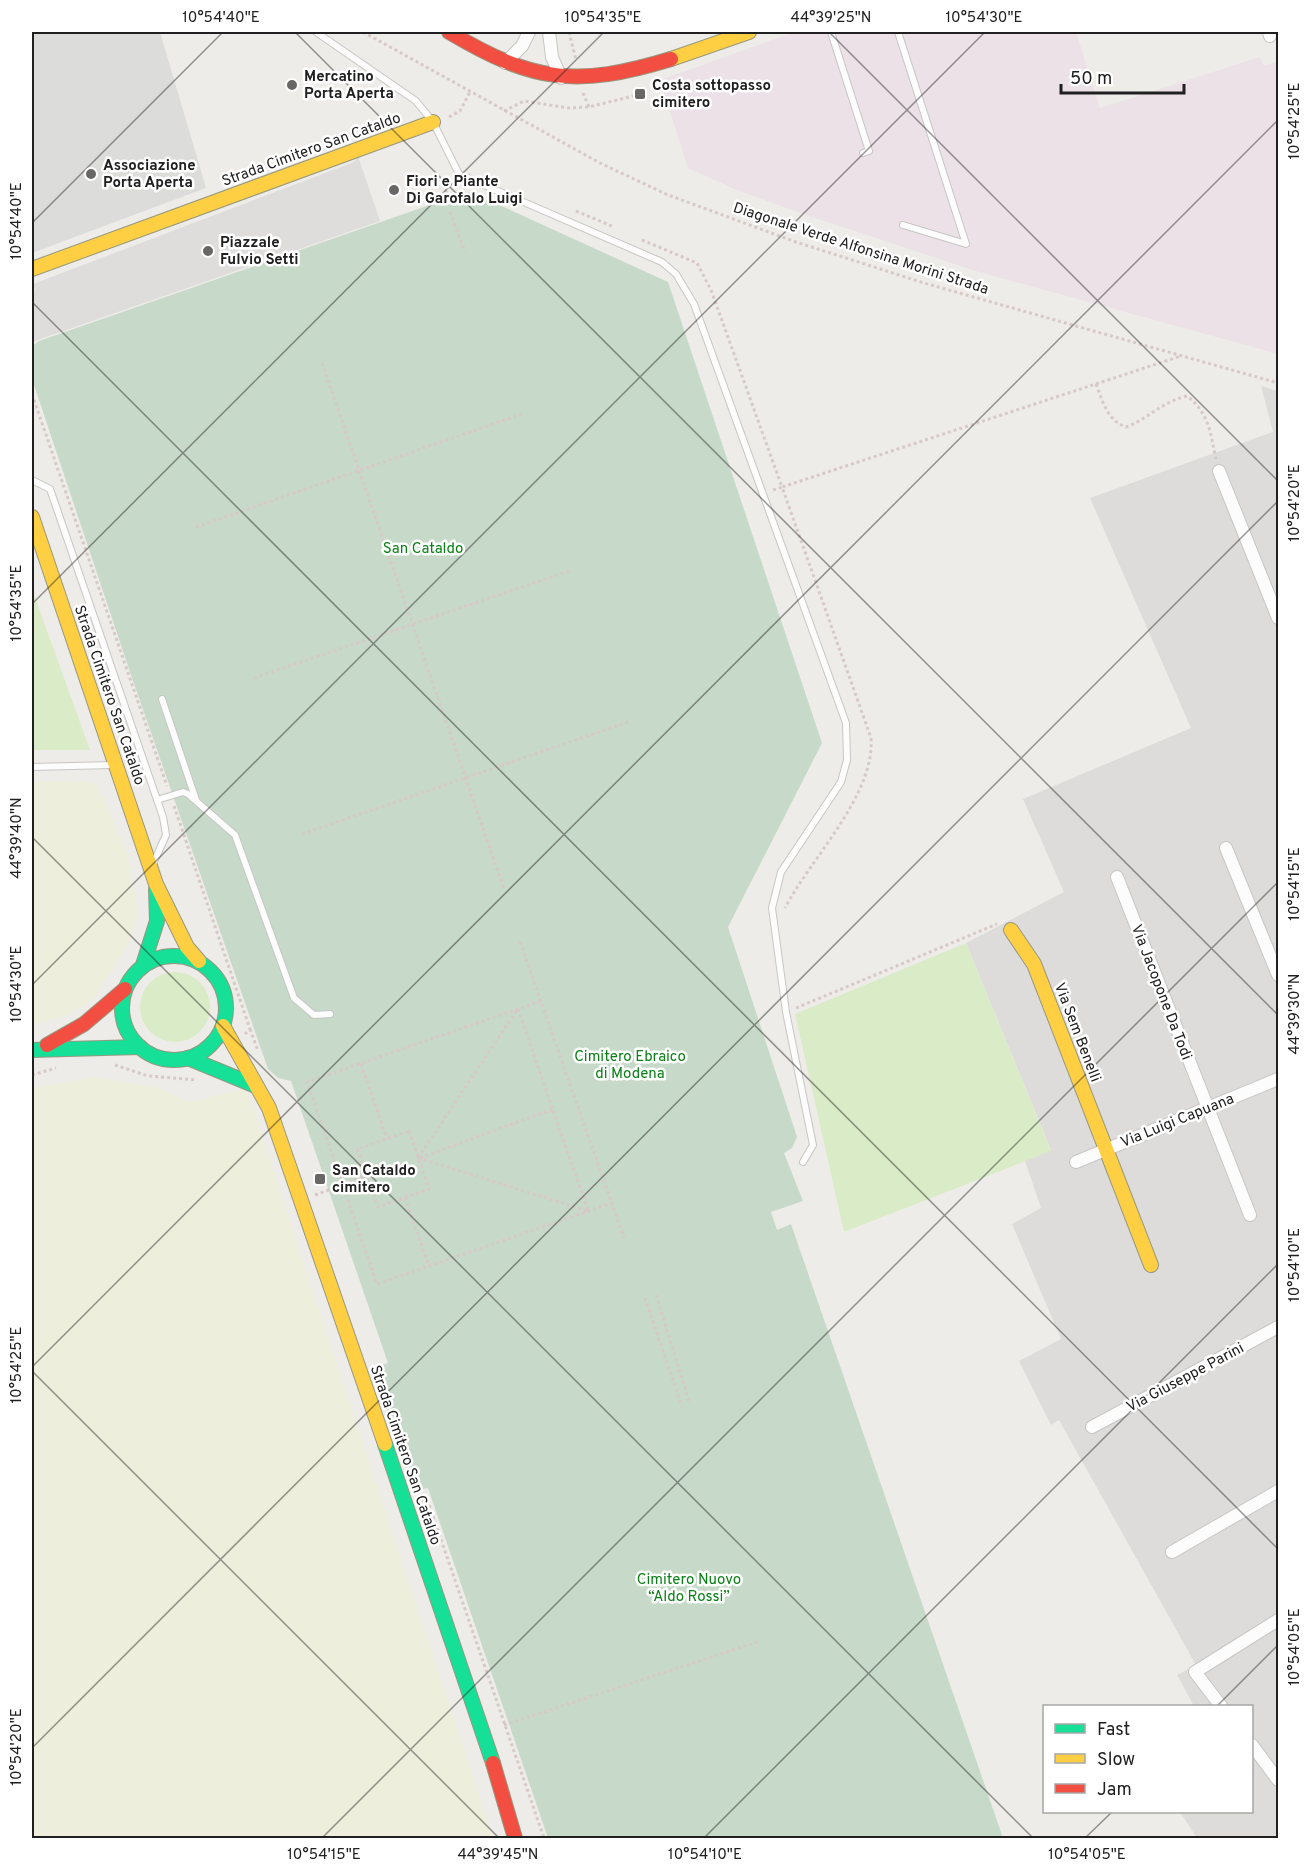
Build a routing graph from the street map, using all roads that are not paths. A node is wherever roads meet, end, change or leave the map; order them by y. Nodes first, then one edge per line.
1 (316, 32) edge
2 (449, 32) edge
3 (529, 32) edge
4 (549, 32) edge
5 (748, 32) edge
6 (831, 32) edge
7 (898, 32) edge
8 (506, 63) junction
9 (561, 78) junction
10 (434, 122) junction
11 (863, 153) dead end
12 (903, 225) dead end
13 (32, 269) edge
14 (1219, 471) road end
15 (32, 480) edge
16 (32, 517) edge
17 (1278, 618) edge
18 (162, 699) dead end
19 (117, 765) junction
20 (32, 767) edge
21 (157, 800) junction
22 (196, 800) junction
23 (1226, 848) dead end
24 (151, 867) junction
25 (1117, 877) dead end
26 (156, 884) junction
27 (1011, 930) road end
28 (199, 961) junction
29 (143, 965) junction
30 (1278, 975) edge
31 (124, 989) junction
32 (330, 1014) dead end
33 (223, 1026) junction
34 (140, 1047) junction
35 (37, 1049) edge
36 (188, 1058) junction
37 (1278, 1078) edge
38 (256, 1086) junction
39 (1208, 1108) junction
40 (1104, 1150) junction
41 (803, 1162) dead end
42 (1076, 1162) dead end
43 (1250, 1215) dead end
44 (1151, 1265) dead end
45 (1278, 1327) edge
46 (1092, 1427) dead end
47 (1278, 1491) edge
48 (1172, 1552) dead end
49 (1278, 1620) edge
50 (1220, 1705) edge
51 (1253, 1747) edge
52 (1274, 1766) edge
53 (1278, 1780) edge
54 (515, 1839) edge

1 - 10 lane
2 - 8 street
3 - 8 street
4 - 9 street
5 - 9 street
6 - 11 lane
7 - 12 lane
8 - 9 street
10 - 13 street, Strada Cimitero San Cataldo
10 - 41 lane
14 - 17 street
15 - 21 lane
16 - 19 street, Strada Cimitero San Cataldo
18 - 22 lane
19 - 20 lane
19 - 24 street, Strada Cimitero San Cataldo
21 - 22 lane
21 - 24 lane
22 - 32 lane
23 - 30 street
24 - 26 street, Strada Cimitero San Cataldo
25 - 39 street, Via Jacopone Da Todi
26 - 28 street, Strada Cimitero San Cataldo
26 - 29 street, Strada Cimitero San Cataldo
27 - 40 street, Via Sem Benelli
28 - 29 street
28 - 33 street
29 - 31 street
31 - 34 street
31 - 35 street
33 - 36 street
33 - 38 street, Strada Cimitero San Cataldo
34 - 35 street
34 - 36 street
36 - 38 street
37 - 39 street, Via Luigi Capuana
38 - 54 street, Strada Cimitero San Cataldo
39 - 40 street, Via Luigi Capuana
39 - 43 street, Via Jacopone Da Todi
40 - 42 street, Via Luigi Capuana
40 - 44 street, Via Sem Benelli
45 - 46 street, Via Giuseppe Parini
47 - 48 street
49 - 50 street
51 - 52 street
52 - 53 street

